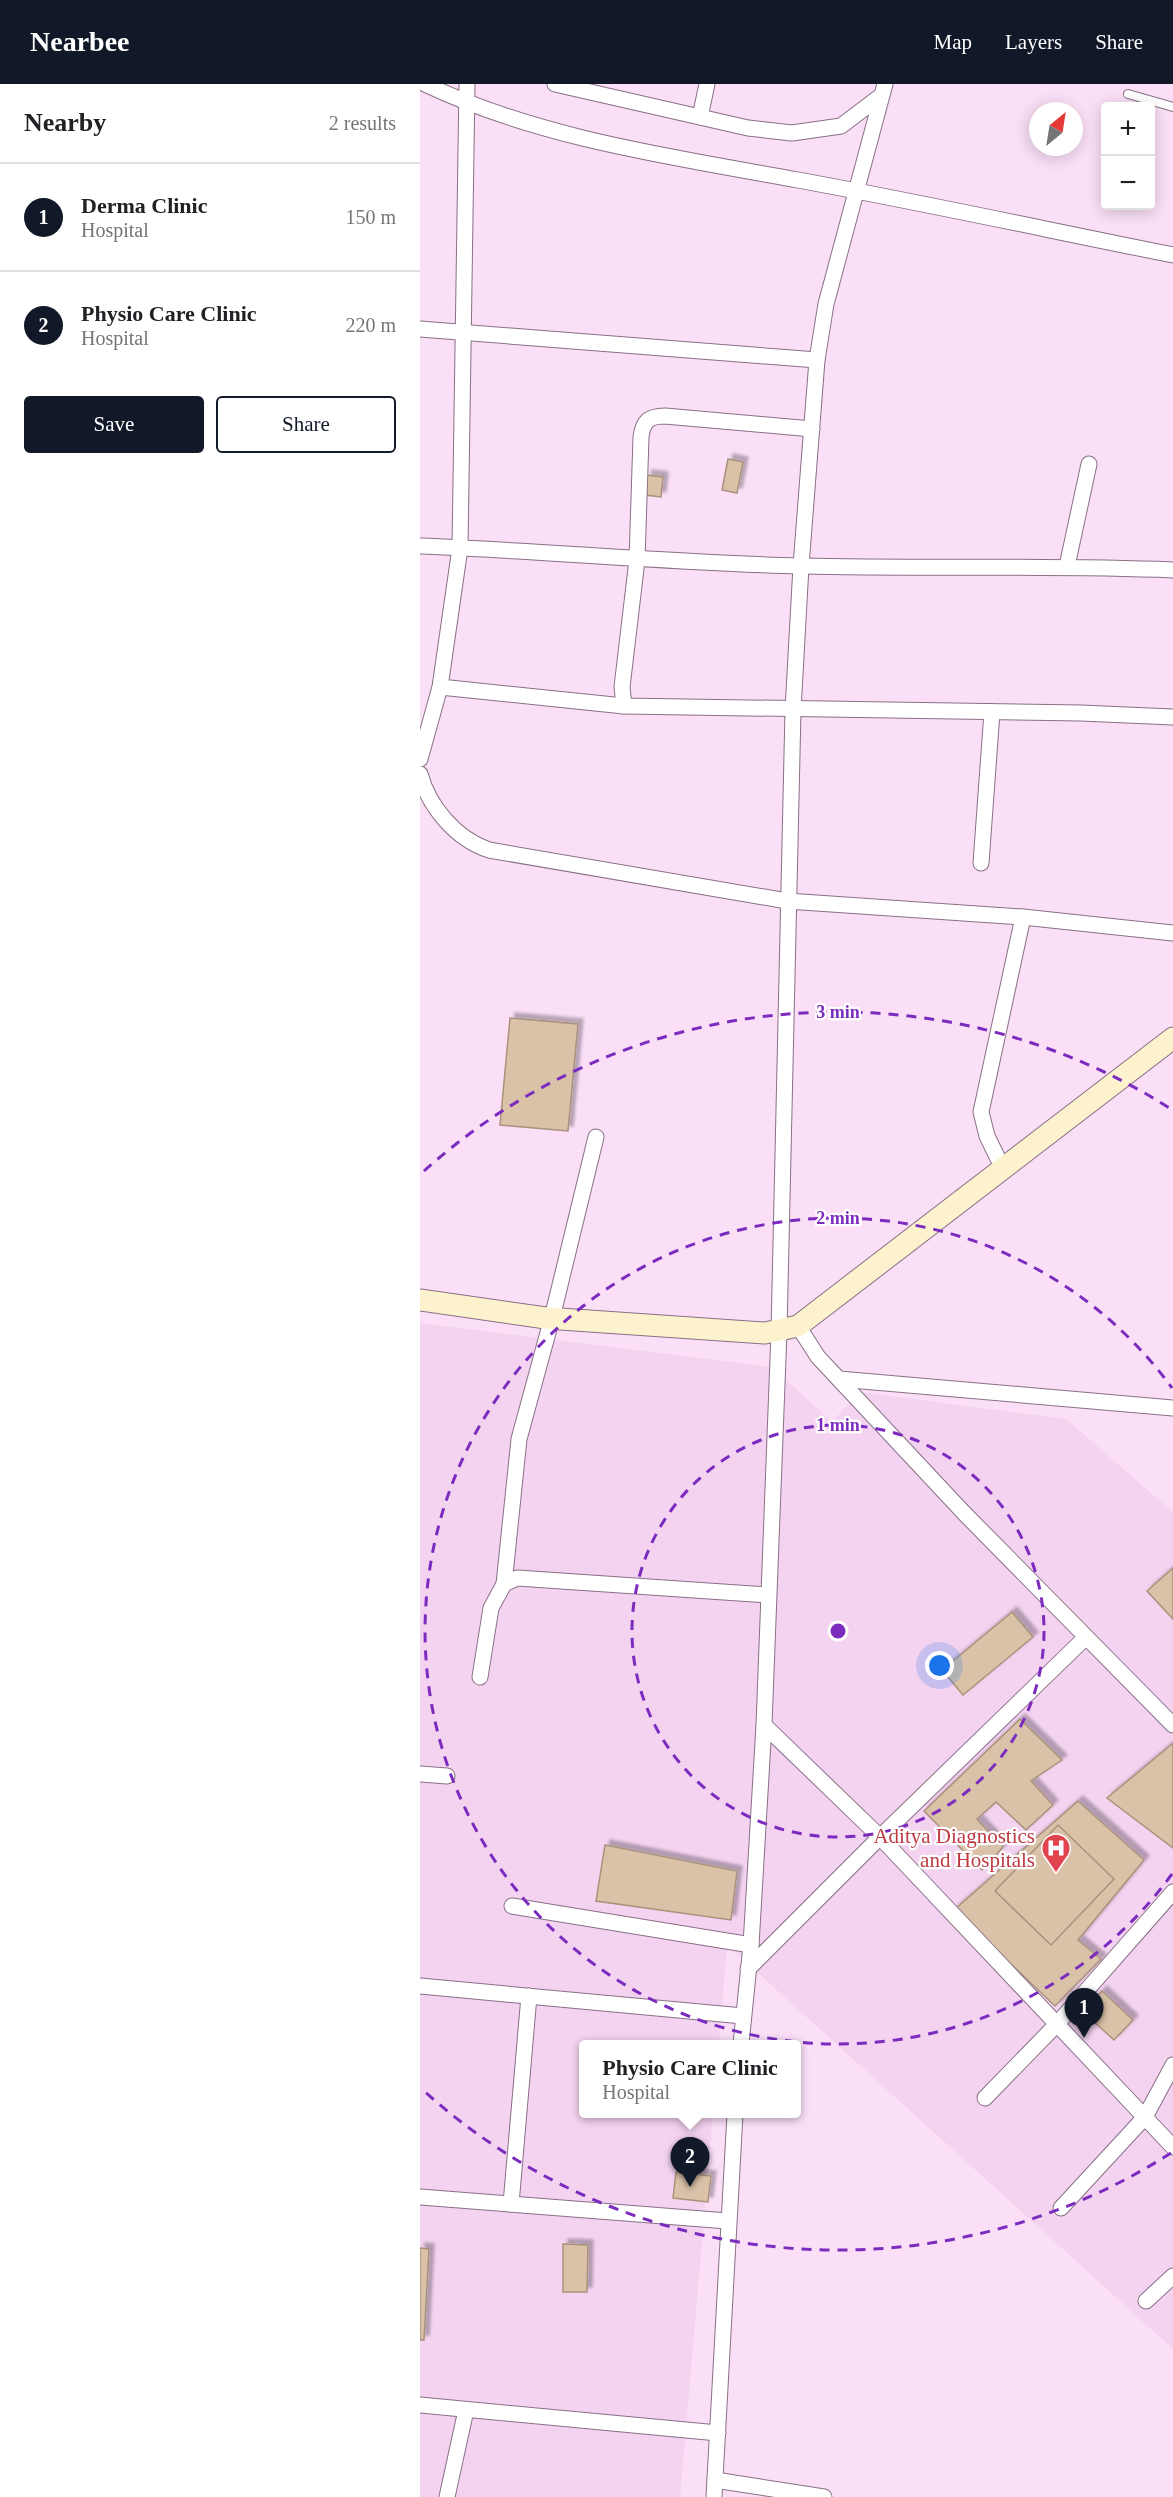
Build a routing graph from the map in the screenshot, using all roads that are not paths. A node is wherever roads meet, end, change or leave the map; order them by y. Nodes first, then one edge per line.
1 (425, 84) edge
2 (467, 84) edge
3 (555, 84) edge
4 (707, 84) edge
5 (884, 89) edge
6 (1128, 94) dead end
7 (465, 102) junction
8 (1173, 107) edge
9 (700, 117) junction
10 (854, 190) junction
11 (1173, 255) edge
12 (420, 329) edge
13 (463, 334) junction
14 (817, 360) junction
15 (812, 429) junction
16 (1089, 464) dead end
17 (420, 546) edge
18 (460, 548) junction
19 (637, 560) junction
20 (801, 566) junction
21 (1067, 566) junction
22 (1173, 570) edge
23 (440, 687) junction
24 (624, 706) junction
25 (793, 710) junction
26 (992, 712) junction
27 (1173, 717) edge
28 (420, 759) edge
29 (420, 774) edge
30 (981, 863) dead end
31 (787, 901) junction
32 (1023, 917) junction
33 (1173, 933) edge
34 (1173, 1038) edge
35 (596, 1137) dead end
36 (1003, 1169) junction
37 (420, 1300) edge
38 (552, 1318) junction
39 (788, 1329) junction
40 (839, 1379) junction
41 (1173, 1408) edge
42 (504, 1584) junction
43 (768, 1595) junction
44 (1085, 1638) junction
45 (480, 1677) dead end
46 (764, 1725) junction
47 (1173, 1725) edge
48 (420, 1774) edge
49 (447, 1776) dead end
50 (880, 1837) junction
51 (1173, 1892) edge
52 (512, 1906) dead end
53 (751, 1945) junction
54 (748, 1969) junction
55 (420, 1986) edge
56 (529, 1996) junction
57 (743, 2016) junction
58 (1057, 2024) junction
59 (741, 2040) edge
60 (1173, 2065) edge
61 (985, 2098) dead end
62 (1145, 2117) junction
63 (735, 2118) edge
64 (1173, 2146) edge
65 (420, 2197) edge
66 (511, 2204) junction
67 (1061, 2208) dead end
68 (728, 2221) junction
69 (1173, 2276) edge
70 (1146, 2301) dead end
71 (420, 2405) edge
72 (466, 2410) junction
73 (718, 2433) junction
74 (715, 2480) junction
75 (447, 2497) edge
76 (714, 2497) edge
77 (824, 2497) edge

1 - 7 street
2 - 7 street
3 - 9 street
4 - 9 street
5 - 9 street
5 - 10 street
6 - 8 lane
7 - 10 street
7 - 13 street
10 - 11 street
10 - 14 street
12 - 13 street
13 - 14 street
13 - 18 street
14 - 15 street
15 - 19 street
15 - 20 street
16 - 21 street
17 - 18 street
18 - 19 street
18 - 23 street
19 - 20 street
19 - 24 street
20 - 21 street
20 - 25 street
21 - 22 street
23 - 24 street
23 - 28 street
24 - 25 street
25 - 26 street
25 - 31 street
26 - 27 street
26 - 30 street
29 - 31 street
31 - 32 street
31 - 39 street
32 - 33 street
32 - 36 street
34 - 36 main road
35 - 38 street
36 - 39 main road
37 - 38 main road
38 - 39 main road
38 - 42 street
39 - 40 street
39 - 43 street
40 - 41 street
40 - 44 street
42 - 43 street
42 - 45 street
43 - 46 street
44 - 47 street
44 - 50 street
46 - 50 street
46 - 53 street
48 - 49 street
50 - 54 street
50 - 58 street
51 - 58 street
52 - 53 street
53 - 54 street
54 - 57 street
55 - 56 street
56 - 57 street
56 - 66 street
57 - 59 street
58 - 61 street
58 - 62 street
60 - 62 street
62 - 64 street
62 - 67 street
63 - 68 street
65 - 66 street
66 - 68 street
68 - 73 street
69 - 70 street
71 - 72 street
72 - 73 street
72 - 75 street
73 - 74 street
74 - 76 street
74 - 77 street

